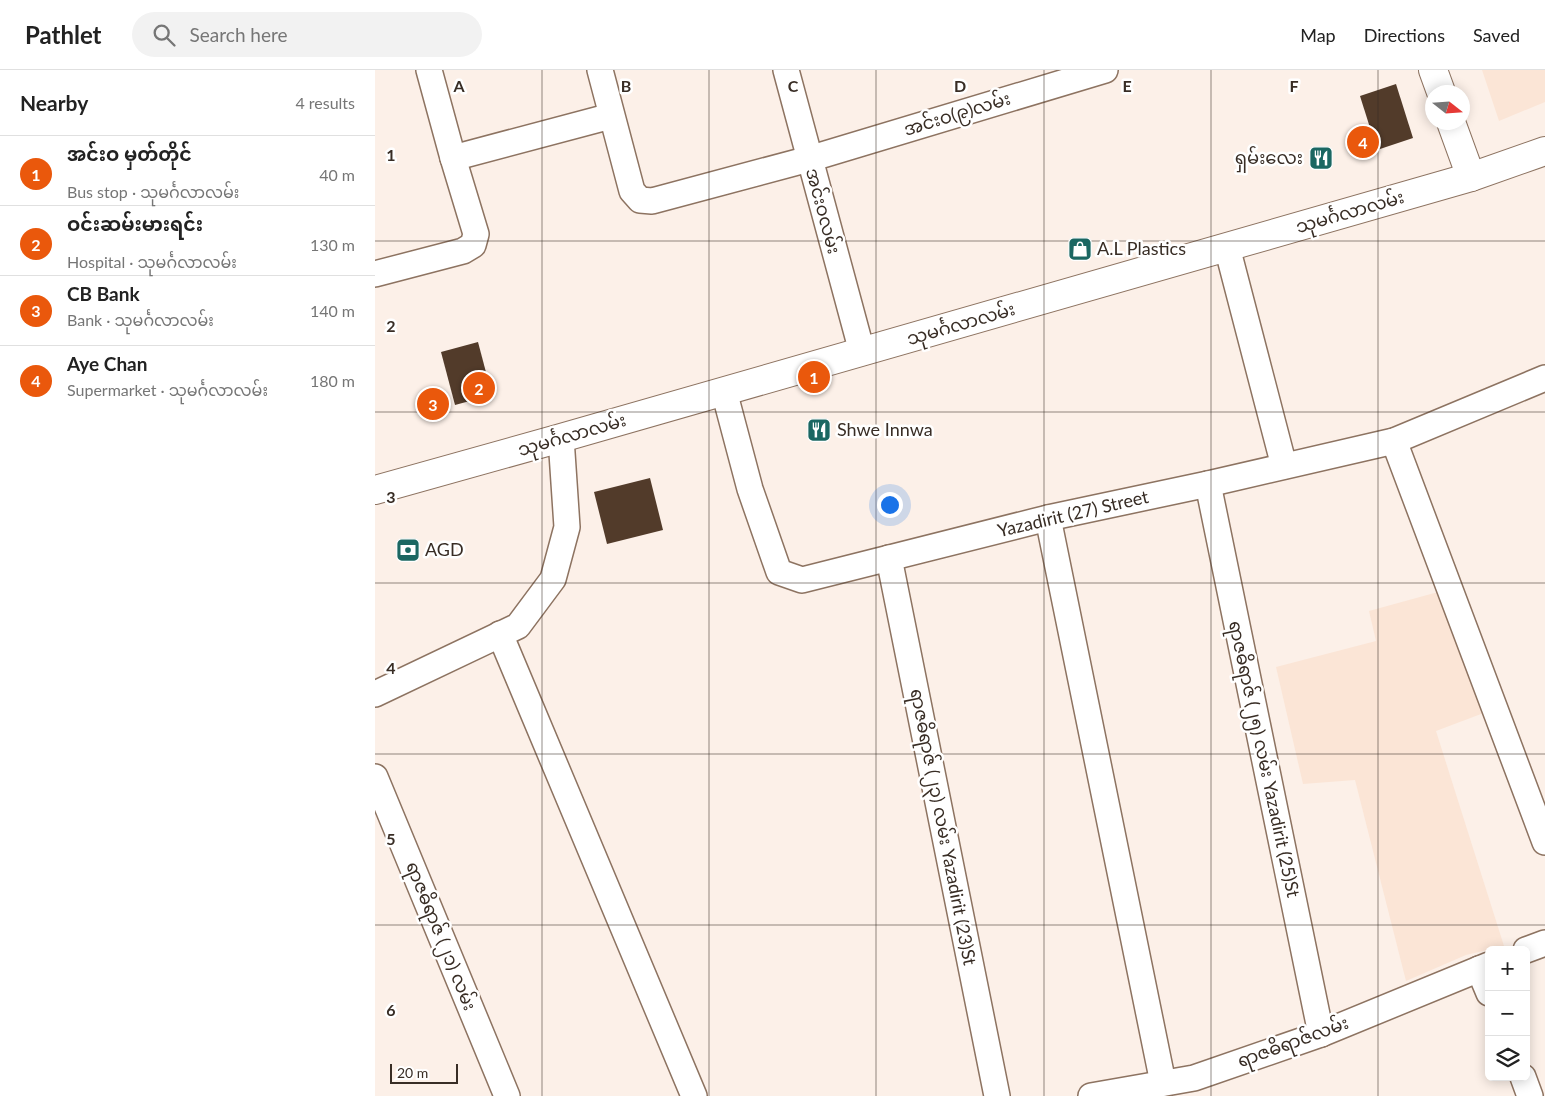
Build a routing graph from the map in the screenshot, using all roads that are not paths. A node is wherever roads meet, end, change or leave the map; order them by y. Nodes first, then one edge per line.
1 (429, 70) edge
2 (600, 70) edge
3 (786, 70) edge
4 (1105, 70) edge
5 (1433, 70) edge
6 (1438, 85) edge
7 (611, 116) junction
8 (1454, 130) edge
9 (1545, 151) edge
10 (453, 158) junction
11 (809, 158) junction
12 (1471, 178) junction
13 (1227, 247) junction
14 (375, 274) edge
15 (862, 352) junction
16 (1545, 378) edge
17 (724, 392) junction
18 (561, 438) junction
19 (1394, 441) junction
20 (1284, 466) junction
21 (1208, 484) junction
22 (375, 490) edge
23 (1048, 518) junction
24 (889, 558) junction
25 (500, 634) junction
26 (375, 694) edge
27 (375, 777) edge
28 (1545, 842) edge
29 (1545, 943) edge
30 (1530, 949) edge
31 (1484, 967) edge
32 (1489, 991) edge
33 (1321, 1034) junction
34 (1524, 1081) edge
35 (1163, 1083) junction
36 (507, 1096) edge
37 (694, 1096) edge
38 (997, 1096) edge
39 (1091, 1096) edge
40 (1530, 1096) edge

1 - 10 street
2 - 7 street, အင်းဝ(၉)လမ်း
3 - 11 street, အင်းဝလမ်း
4 - 11 street, အင်းဝ(၉)လမ်း
5 - 6 main road
7 - 10 street
7 - 11 street, အင်းဝ(၉)လမ်း
8 - 12 main road
9 - 12 main road, သုမင်္ဂလာလမ်း
10 - 14 street
11 - 15 street, အင်းဝလမ်း
12 - 13 main road, သုမင်္ဂလာလမ်း
13 - 15 main road, သုမင်္ဂလာလမ်း
13 - 20 street
15 - 17 main road, သုမင်္ဂလာလမ်း
16 - 19 street, Yazadirit (27) Street
17 - 18 main road, သုမင်္ဂလာလမ်း
17 - 24 street, Yazadirit (27) Street
18 - 22 main road, သုမင်္ဂလာလမ်း
18 - 25 street
19 - 20 street, Yazadirit (27) Street
19 - 28 street
20 - 21 street, Yazadirit (27) Street
21 - 23 street, Yazadirit (27) Street
21 - 33 street, ရာဇဓိရာဇ် (၂၅) လမ်း Yazadirit (25)St
23 - 24 street, Yazadirit (27) Street
23 - 35 street
24 - 38 street, ရာဇဓိရာဇ် (၂၃) လမ်း Yazadirit (23)St
25 - 26 street
25 - 37 street
27 - 36 street, ရာဇဓိရာဇ် (၂၁) လမ်း
29 - 30 street
31 - 32 street
31 - 33 street, ရာဇဓိရာဇ်လမ်း
33 - 35 street, ရာဇဓိရာဇ်လမ်း
34 - 40 street
35 - 39 street, ရာဇဓိရာဇ်လမ်း

